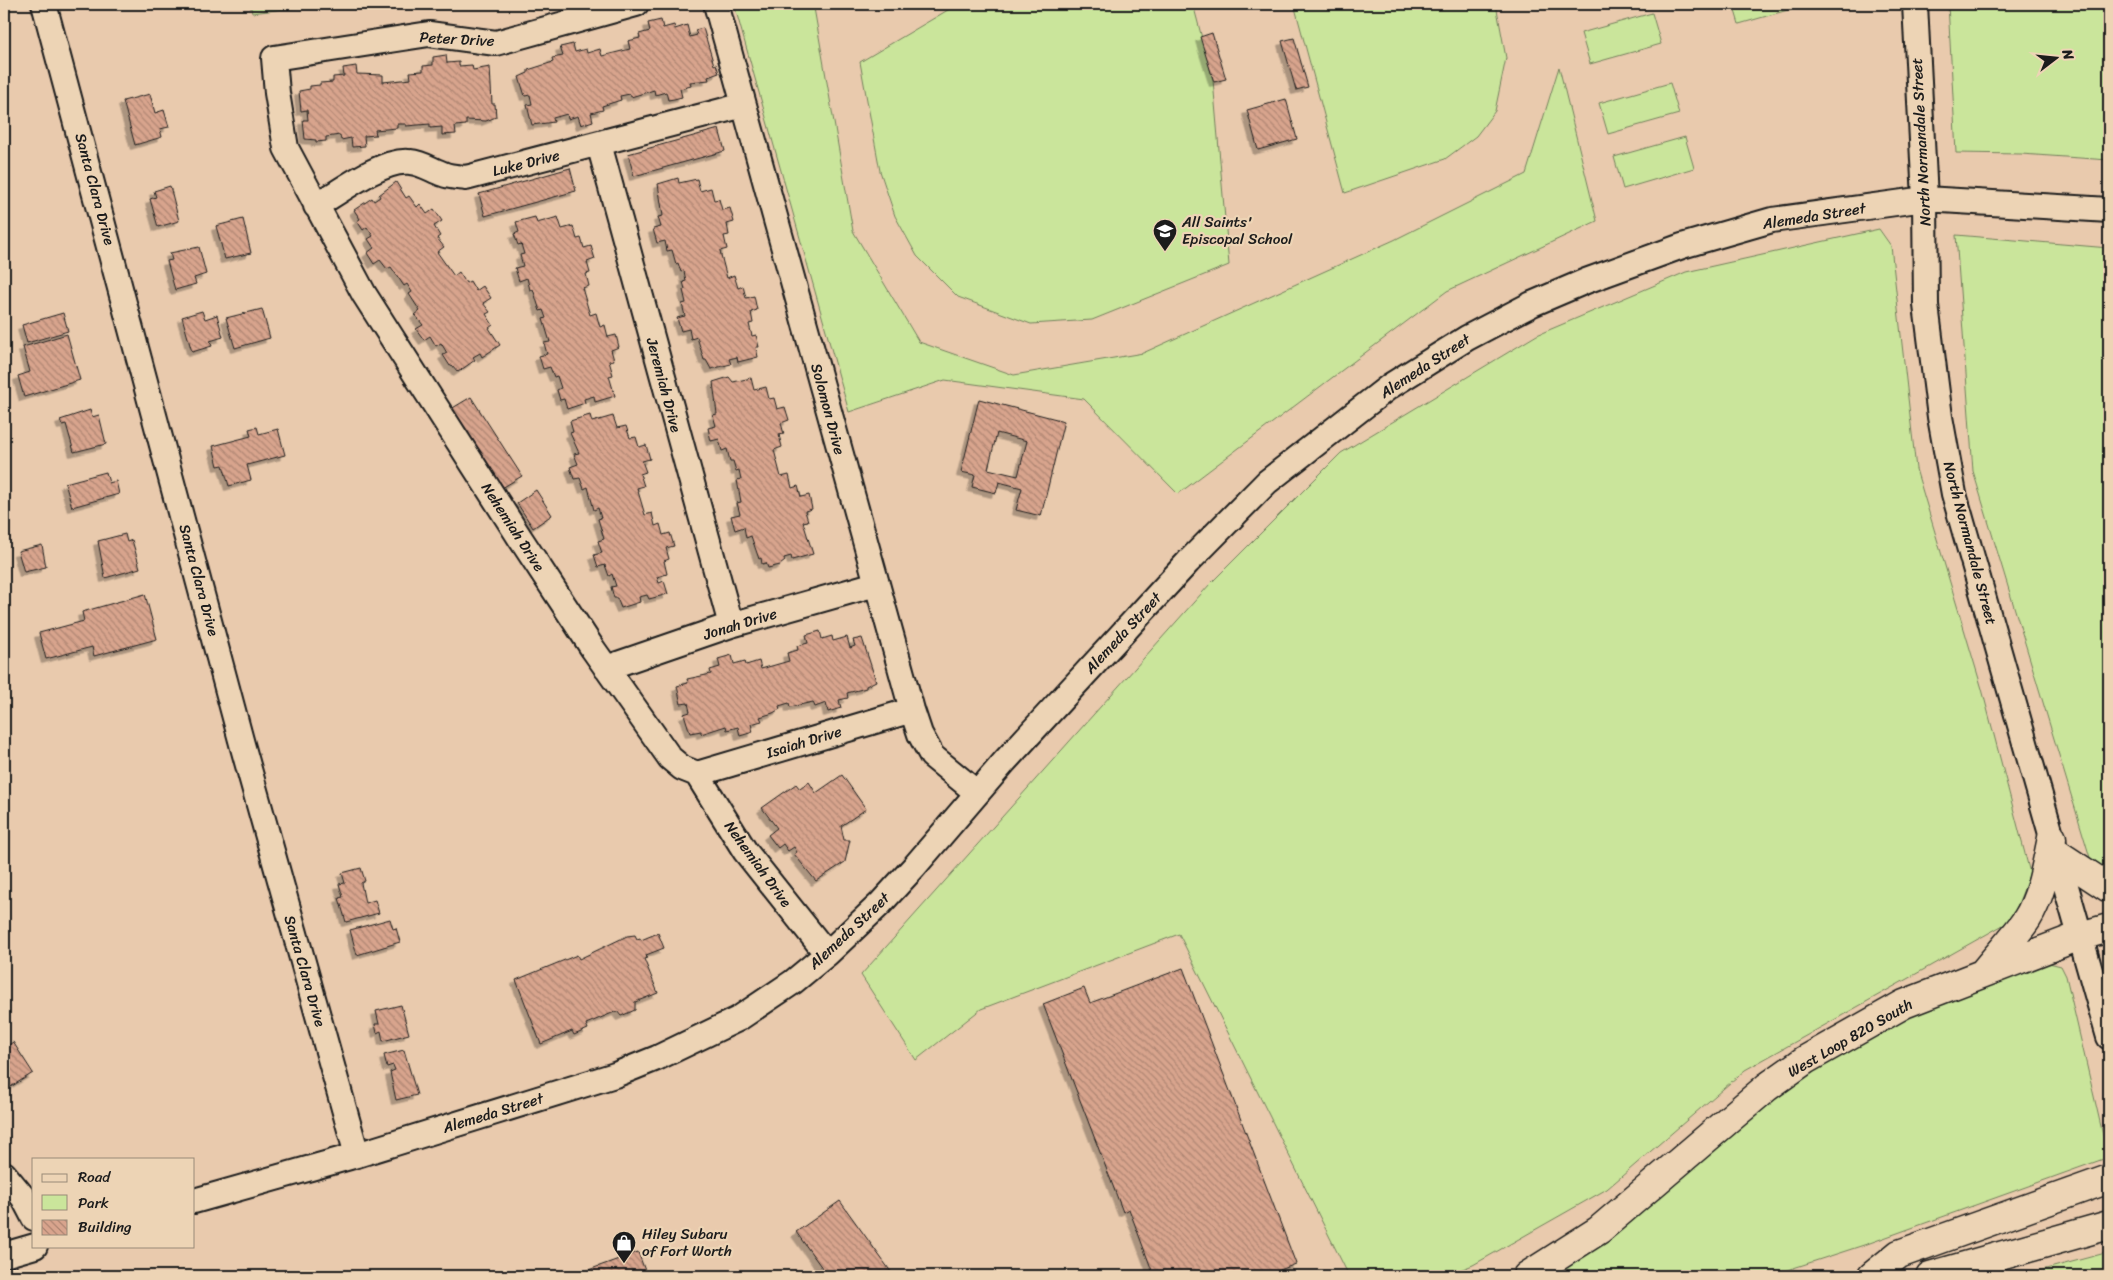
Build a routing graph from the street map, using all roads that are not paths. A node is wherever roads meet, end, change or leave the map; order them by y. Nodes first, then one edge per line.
1 (44, 4) edge
2 (636, 4) edge
3 (716, 4) edge
4 (1915, 4) edge
5 (274, 58) joint
6 (744, 105) junction
7 (599, 144) junction
8 (1924, 199) junction
9 (316, 206) junction
10 (2109, 210) edge
11 (876, 584) junction
12 (731, 625) junction
13 (606, 668) junction
14 (912, 710) junction
15 (696, 774) junction
16 (976, 792) junction
17 (2054, 845) junction
18 (2109, 888) edge
19 (2109, 928) edge
20 (2080, 936) junction
21 (827, 954) junction
22 (1983, 973) junction
23 (2109, 1037) edge
24 (357, 1156) junction
25 (4, 1174) edge
26 (2109, 1179) edge
27 (195, 1201) edge
28 (32, 1214) edge
29 (2109, 1225) edge
30 (32, 1247) edge
31 (4, 1255) edge
32 (1527, 1276) edge
33 (1872, 1276) edge
34 (1930, 1276) edge

1 - 24 street, Santa Clara Drive
2 - 5 street, Peter Drive
3 - 6 street, Solomon Drive
4 - 8 street, North Normandale Street
5 - 9 street, Nehemiah Drive
6 - 7 street, Luke Drive
6 - 11 street, Solomon Drive
7 - 9 street, Luke Drive
7 - 12 street, Jeremiah Drive
8 - 10 street, Alemeda Street
8 - 16 street, Alemeda Street
8 - 17 street, North Normandale Street
9 - 13 street, Nehemiah Drive
11 - 12 street, Jonah Drive
11 - 14 street, Solomon Drive
12 - 13 street, Jonah Drive
13 - 15 street, Nehemiah Drive
14 - 15 street, Isaiah Drive
14 - 16 street, Solomon Drive
15 - 21 street, Nehemiah Drive
16 - 21 street, Alemeda Street
17 - 18 main road
17 - 20 street, North Normandale Street
17 - 22 main road
19 - 20 main road, West Loop 820 South
20 - 22 main road, West Loop 820 South
20 - 23 street, North Normandale Street
21 - 24 street, Alemeda Street
22 - 32 main road, West Loop 820 South
24 - 27 street, Alemeda Street
25 - 28 street
26 - 33 main road
29 - 34 main road
30 - 31 street

